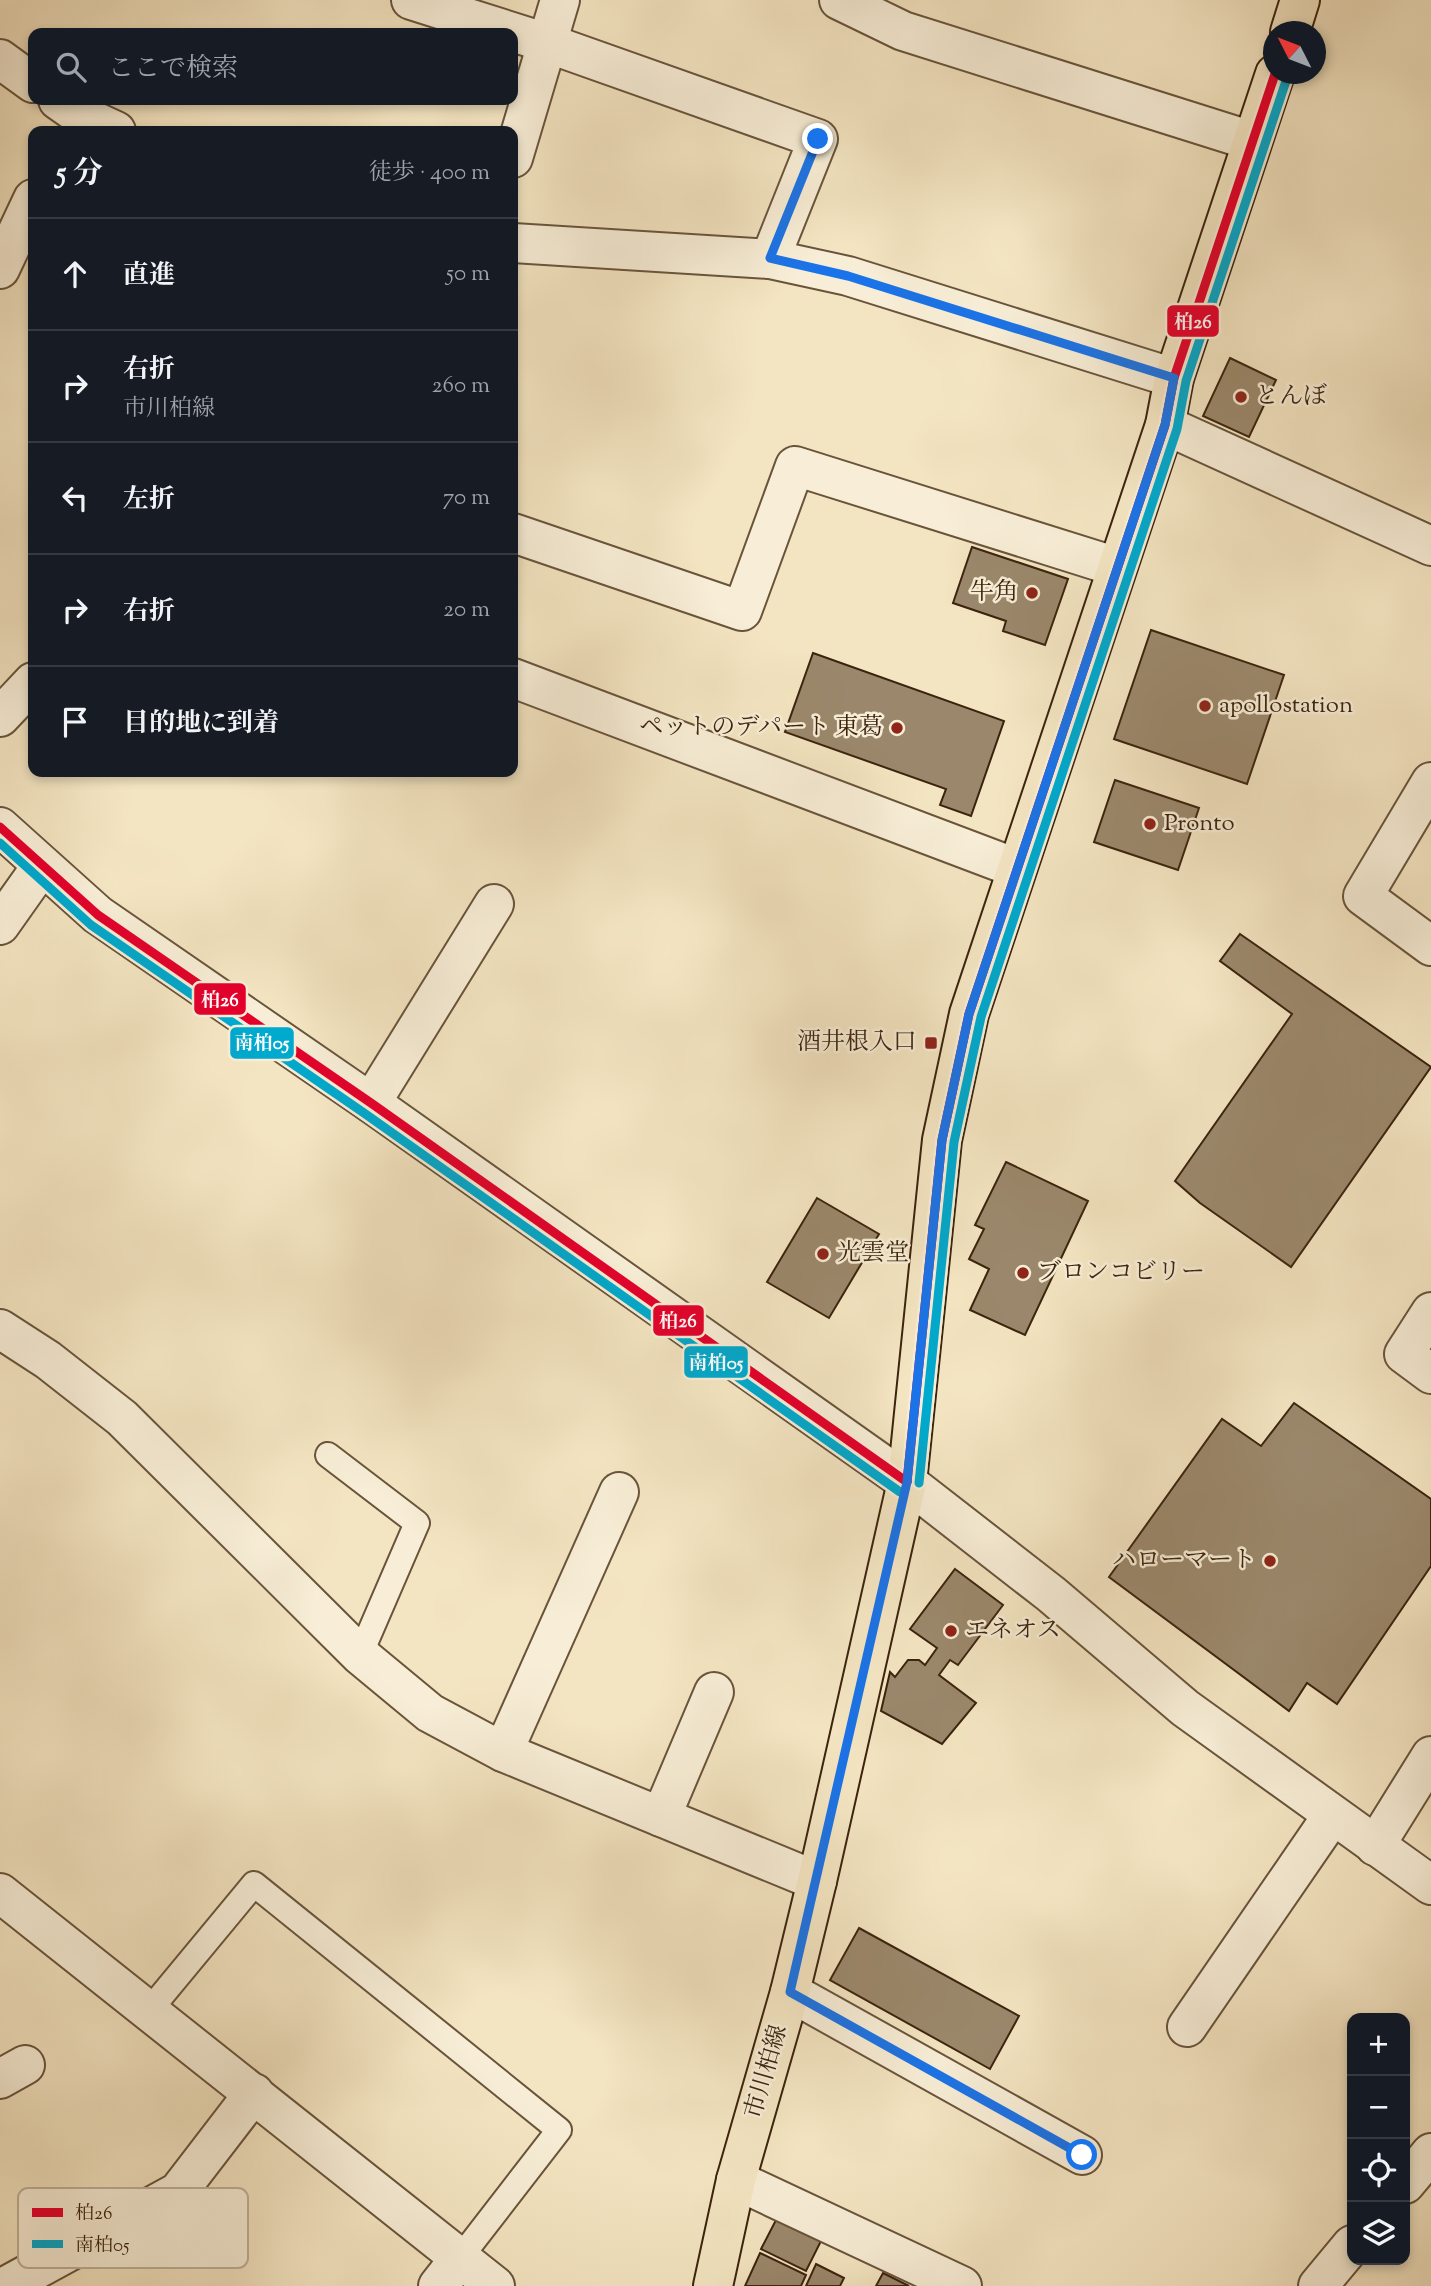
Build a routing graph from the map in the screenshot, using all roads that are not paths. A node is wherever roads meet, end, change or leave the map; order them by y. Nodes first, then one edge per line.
1 (411, 0) edge
2 (560, 0) edge
3 (839, 0) edge
4 (1300, 0) edge
5 (1293, 21) edge
6 (500, 28) edge
7 (518, 34) edge
8 (547, 43) junction
9 (0, 59) edge
10 (28, 79) edge
11 (1272, 84) edge
12 (66, 114) edge
13 (101, 126) edge
14 (518, 141) edge
15 (1252, 141) junction
16 (28, 210) edge
17 (518, 243) edge
18 (770, 258) junction
19 (0, 269) edge
20 (1174, 378) junction
21 (1165, 425) junction
22 (518, 535) edge
23 (1431, 546) edge
24 (1117, 567) junction
25 (518, 680) edge
26 (28, 687) edge
27 (0, 718) edge
28 (1431, 782) edge
29 (0, 827) edge
30 (41, 867) junction
31 (1016, 868) junction
32 (494, 904) dead end
33 (0, 925) edge
34 (1431, 946) edge
35 (371, 1103) junction
36 (1431, 1312) edge
37 (0, 1329) edge
38 (1431, 1374) edge
39 (328, 1455) dead end
40 (907, 1482) junction
41 (619, 1492) dead end
42 (360, 1655) junction
43 (714, 1692) dead end
44 (503, 1752) junction
45 (1431, 1756) edge
46 (1332, 1816) junction
47 (661, 1817) junction
48 (1375, 1846) junction
49 (817, 1881) junction
50 (1431, 1885) edge
51 (0, 1893) edge
52 (790, 1992) junction
53 (148, 2012) junction
54 (1187, 2028) dead end
55 (254, 2093) junction
56 (1431, 2153) edge
57 (1082, 2155) dead end
58 (1410, 2177) edge
59 (736, 2180) junction
60 (181, 2188) edge
61 (1347, 2251) edge
62 (39, 2268) edge
63 (449, 2272) edge
64 (6, 2286) edge
65 (495, 2286) edge
66 (713, 2286) edge
67 (962, 2286) edge
68 (1318, 2286) edge

1 - 6 street
2 - 8 street
3 - 15 street
4 - 5 main road
7 - 8 street
8 - 14 street
8 - 18 street
9 - 10 street
11 - 15 main road, 市川柏線
12 - 13 street
15 - 20 main road, 市川柏線
16 - 19 street
17 - 18 street
18 - 20 street
20 - 21 main road, 市川柏線
21 - 23 street
21 - 24 main road, 市川柏線
22 - 24 street
24 - 31 main road, 市川柏線
25 - 31 street
26 - 27 street
28 - 34 street
29 - 30 street
30 - 33 street
30 - 35 street
31 - 40 main road, 市川柏線
32 - 35 street
35 - 40 street
36 - 38 street
37 - 42 street
39 - 42 lane
40 - 46 street
40 - 49 main road, 市川柏線
41 - 44 street
42 - 44 street
43 - 47 street
44 - 47 street
45 - 48 street
46 - 48 street
46 - 54 street
47 - 49 street
48 - 50 street
49 - 52 main road, 市川柏線
51 - 53 street
52 - 57 street
52 - 59 main road, 市川柏線
53 - 55 street
53 - 63 lane
55 - 60 street
55 - 63 street
56 - 58 street
59 - 66 main road, 市川柏線
59 - 67 street
61 - 68 street
62 - 64 street
63 - 65 street

